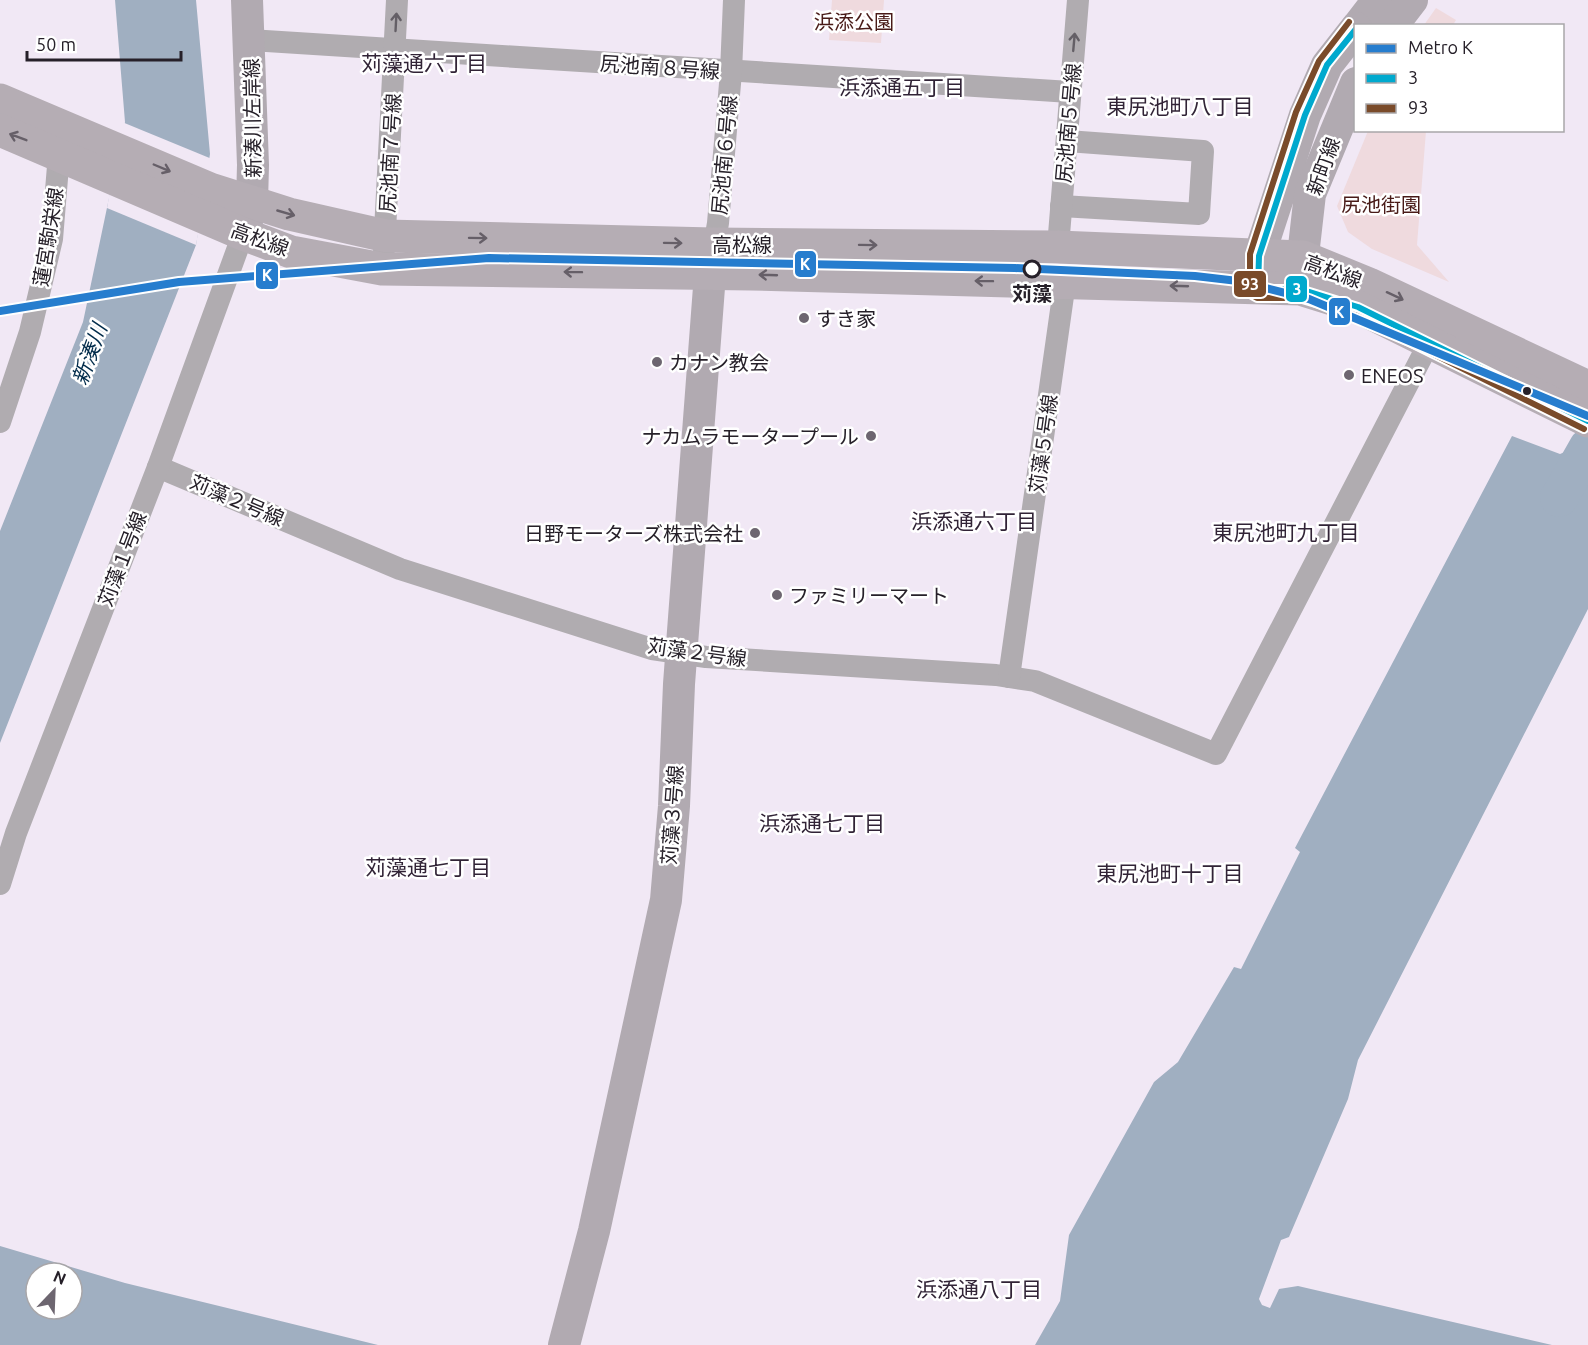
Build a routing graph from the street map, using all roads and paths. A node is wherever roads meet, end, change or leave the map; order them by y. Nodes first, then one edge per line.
1 (247, 0) edge
2 (397, 0) edge
3 (734, 0) edge
4 (1078, 0) edge
5 (1378, 0) edge
6 (1412, 0) edge
7 (1359, 24) edge
8 (1394, 24) edge
9 (1354, 31) edge
10 (250, 40) junction
11 (394, 50) junction
12 (731, 72) junction
13 (1354, 88) edge
14 (1070, 92) junction
15 (0, 100) edge
16 (54, 122) junction
17 (0, 130) edge
18 (1067, 141) junction
19 (59, 154) junction
20 (112, 162) junction
21 (1061, 206) junction
22 (248, 219) junction
23 (386, 236) junction
24 (1058, 247) junction
25 (1258, 256) junction
26 (712, 259) junction
27 (382, 269) junction
28 (1301, 273) junction
29 (1065, 282) junction
30 (1258, 289) junction
31 (1430, 341) junction
32 (1588, 387) edge
33 (1588, 421) edge
34 (0, 422) edge
35 (159, 467) junction
36 (681, 654) junction
37 (1009, 677) junction
38 (0, 884) edge
39 (564, 1345) edge

1 - 10 street, 新湊川左岸線
11 -> 2 street, 尻池南７号線
3 - 12 street, 尻池南６号線
14 -> 4 street, 尻池南５号線
5 - 7 street, 新町線
6 - 8 street
9 - 25 street, 新町線
10 - 11 street, 尻池南８号線
10 - 22 street, 新湊川左岸線
11 - 12 street, 尻池南８号線
11 - 23 street, 尻池南７号線
12 - 14 street, 尻池南８号線
12 - 26 street, 尻池南６号線
13 - 28 street, 新町線
14 - 18 street, 尻池南５号線
15 - 16 main road, 高松線
16 - 19 street
16 - 20 main road, 高松線
19 -> 17 main road, 高松線
18 - 21 street, 尻池南５号線
18 - 21 street
19 - 20 main road, 高松線
19 - 34 street, 蓮宮駒栄線
20 - 22 main road, 高松線
21 - 24 street, 尻池南５号線
22 -> 23 main road, 高松線
22 - 27 main road, 高松線
22 - 35 street, 苅藻１号線
23 -> 26 main road, 高松線
23 - 27 street, 尻池南７号線
24 - 25 main road, 高松線
26 -> 24 main road, 高松線
25 - 28 main road, 高松線
25 - 30 street, 新町線
26 -> 27 main road, 高松線
29 -> 26 main road, 高松線
26 - 36 street, 苅藻３号線
28 - 30 main road, 高松線
28 - 31 main road, 高松線
28 -> 32 main road, 高松線
30 -> 29 main road, 高松線
29 - 37 street, 苅藻５号線
31 - 33 main road, 高松線
31 - 37 street, 苅藻２号線
35 - 36 street, 苅藻２号線
35 - 38 street, 苅藻１号線
36 - 37 street, 苅藻２号線
36 - 39 street, 苅藻３号線

